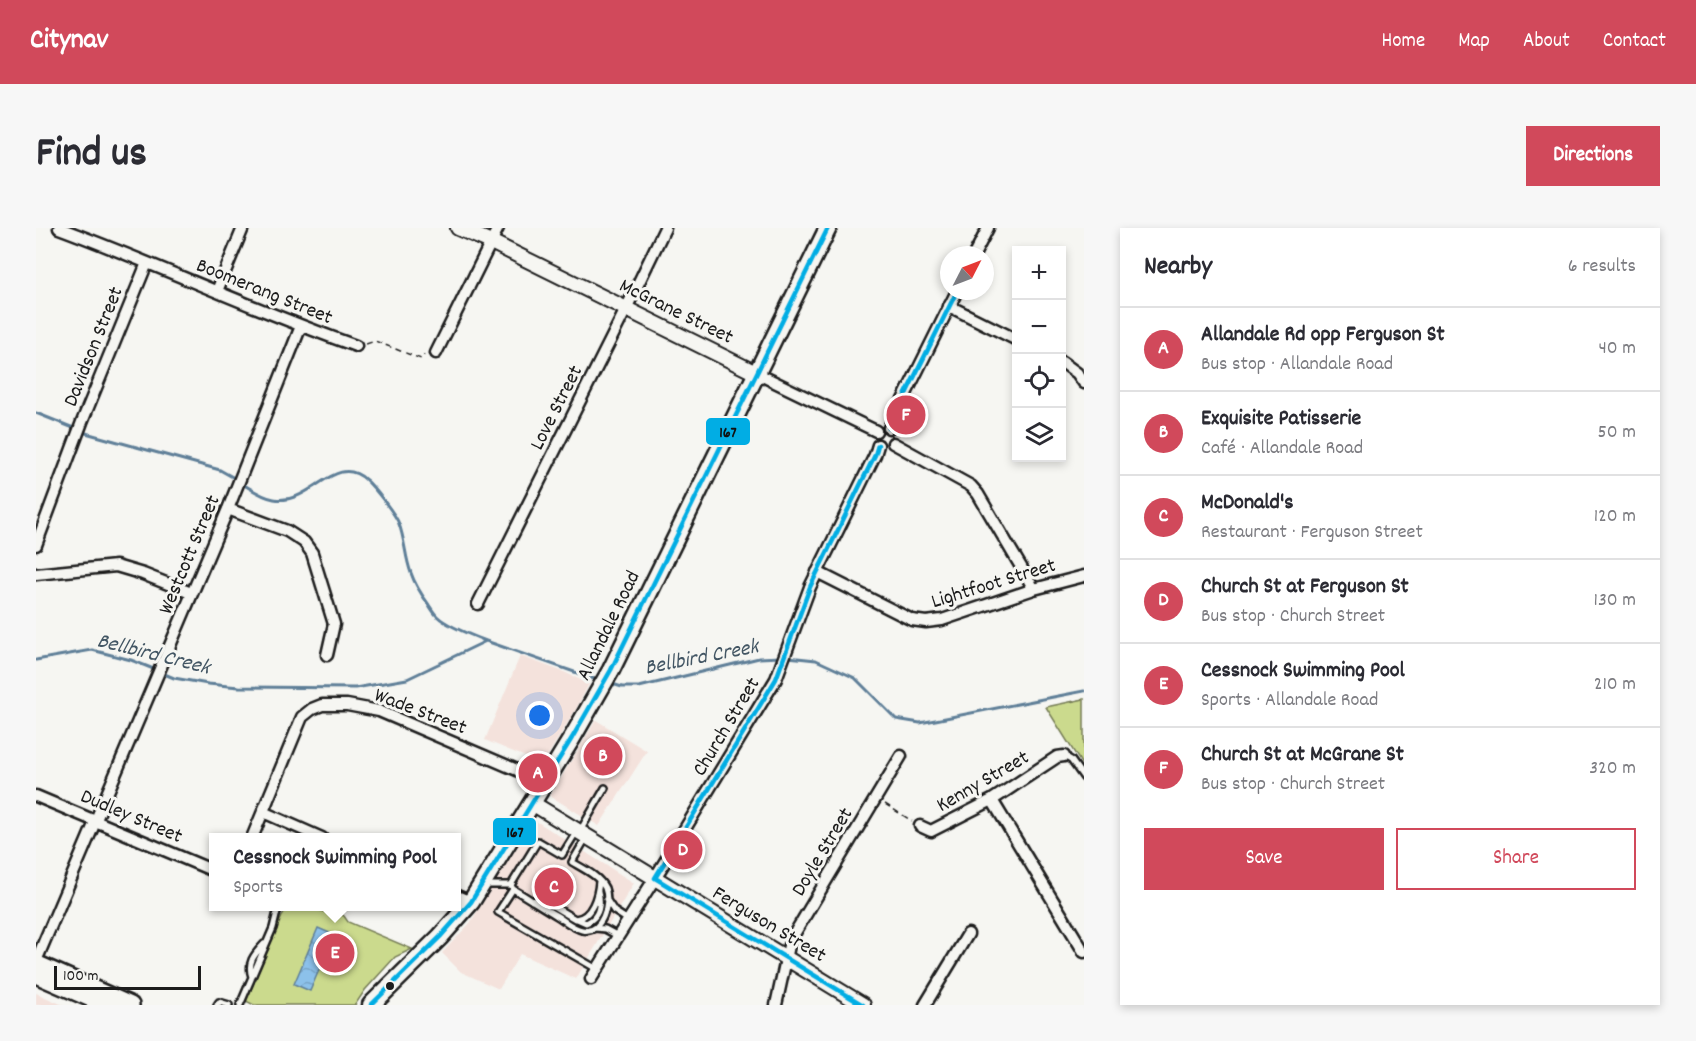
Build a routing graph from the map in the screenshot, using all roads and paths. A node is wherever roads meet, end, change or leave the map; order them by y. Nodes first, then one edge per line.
1 (59, 228) edge
2 (243, 228) edge
3 (458, 228) edge
4 (498, 228) edge
5 (665, 228) edge
6 (828, 228) edge
7 (988, 228) edge
8 (491, 242) junction
9 (979, 246) edge
10 (147, 263) junction
11 (217, 291) junction
12 (952, 300) edge
13 (949, 306) junction
14 (626, 309) junction
15 (301, 327) junction
16 (1012, 338) edge
17 (356, 346) joint
18 (436, 354) joint
19 (1066, 365) edge
20 (756, 373) junction
21 (1084, 383) edge
22 (889, 428) junction
23 (876, 431) junction
24 (893, 443) junction
25 (878, 445) junction
26 (228, 509) junction
27 (36, 544) edge
28 (817, 572) junction
29 (36, 574) edge
30 (1084, 576) edge
31 (1034, 589) junction
32 (191, 593) junction
33 (478, 604) dead end
34 (327, 655) dead end
35 (901, 756) dead end
36 (1064, 756) joint
37 (524, 773) dead end
38 (1084, 778) edge
39 (605, 788) dead end
40 (36, 796) edge
41 (875, 798) junction
42 (992, 800) junction
43 (532, 803) junction
44 (263, 812) junction
45 (97, 821) junction
46 (920, 826) joint
47 (254, 833) edge
48 (313, 833) edge
49 (581, 833) junction
50 (562, 855) junction
51 (573, 862) junction
52 (209, 869) edge
53 (655, 878) junction
54 (599, 879) junction
55 (481, 885) junction
56 (512, 887) junction
57 (464, 899) edge
58 (606, 899) junction
59 (532, 901) junction
60 (278, 911) edge
61 (458, 911) edge
62 (628, 920) junction
63 (594, 928) junction
64 (968, 934) dead end
65 (618, 936) junction
66 (1084, 952) edge
67 (786, 957) junction
68 (36, 963) edge
69 (594, 974) joint
70 (36, 975) edge
71 (53, 982) junction
72 (105, 1005) edge
73 (131, 1005) edge
74 (217, 1005) edge
75 (229, 1005) edge
76 (240, 1005) edge
77 (371, 1005) edge
78 (776, 1005) edge
79 (863, 1005) edge
80 (926, 1005) edge

1 - 10 street, Boomerang Street
2 - 11 street
3 - 8 street, McGrane Street
4 - 8 street
5 - 14 street, Love Street
6 - 20 main road, Allandale Road
7 - 9 street
8 - 14 street, McGrane Street
8 - 18 street
10 - 11 street, Boomerang Street
10 - 27 street, Davidson Street
11 - 15 street, Boomerang Street
12 - 13 street
13 - 16 street
13 - 22 street
14 - 20 street, McGrane Street
14 - 33 street, Love Street
15 - 17 street, Boomerang Street
15 - 26 street, Westcott Street
17 - 18 path
19 - 21 street
20 - 23 street, McGrane Street
20 - 43 main road, Allandale Road
22 - 23 street
22 - 24 street
23 - 25 street
24 - 25 street
24 - 31 street
25 - 28 street, Church Street
26 - 32 street, Westcott Street
26 - 34 street
28 - 31 street, Lightfoot Street
28 - 53 street, Church Street
29 - 32 street
30 - 31 street, Lightfoot Street
32 - 45 street, Westcott Street
35 - 41 street, Doyle Street
36 - 38 lane
36 - 42 street, Kenny Street
37 - 44 street, Wade Street
39 - 49 lane
40 - 45 street, Dudley Street
41 - 46 path
41 - 67 street, Doyle Street
42 - 46 street, Kenny Street
42 - 66 street
43 - 49 street, Ferguson Street
43 - 55 main road, Allandale Road
44 - 47 street
44 - 48 street
45 - 52 street, Dudley Street
45 - 68 street, Westcott Street
49 - 50 lane
49 - 51 lane
49 - 53 street, Ferguson Street
50 - 51 lane
50 - 56 lane
51 - 54 lane
53 - 62 street, Church Street
53 - 67 street, Ferguson Street
54 - 58 lane
54 - 59 lane
55 - 56 lane
55 - 57 main road, Allandale Road
56 - 59 lane
56 - 69 lane
58 - 62 lane
58 - 63 lane
59 - 63 lane
60 - 76 lane
61 - 77 main road, Allandale Road
62 - 65 street, Church Street
63 - 65 lane
64 - 80 street
65 - 69 street, Church Street
67 - 78 street, Doyle Street
67 - 79 street, Ferguson Street
68 - 71 main road
68 - 73 main road
70 - 71 main road
71 - 72 main road
74 - 75 lane

